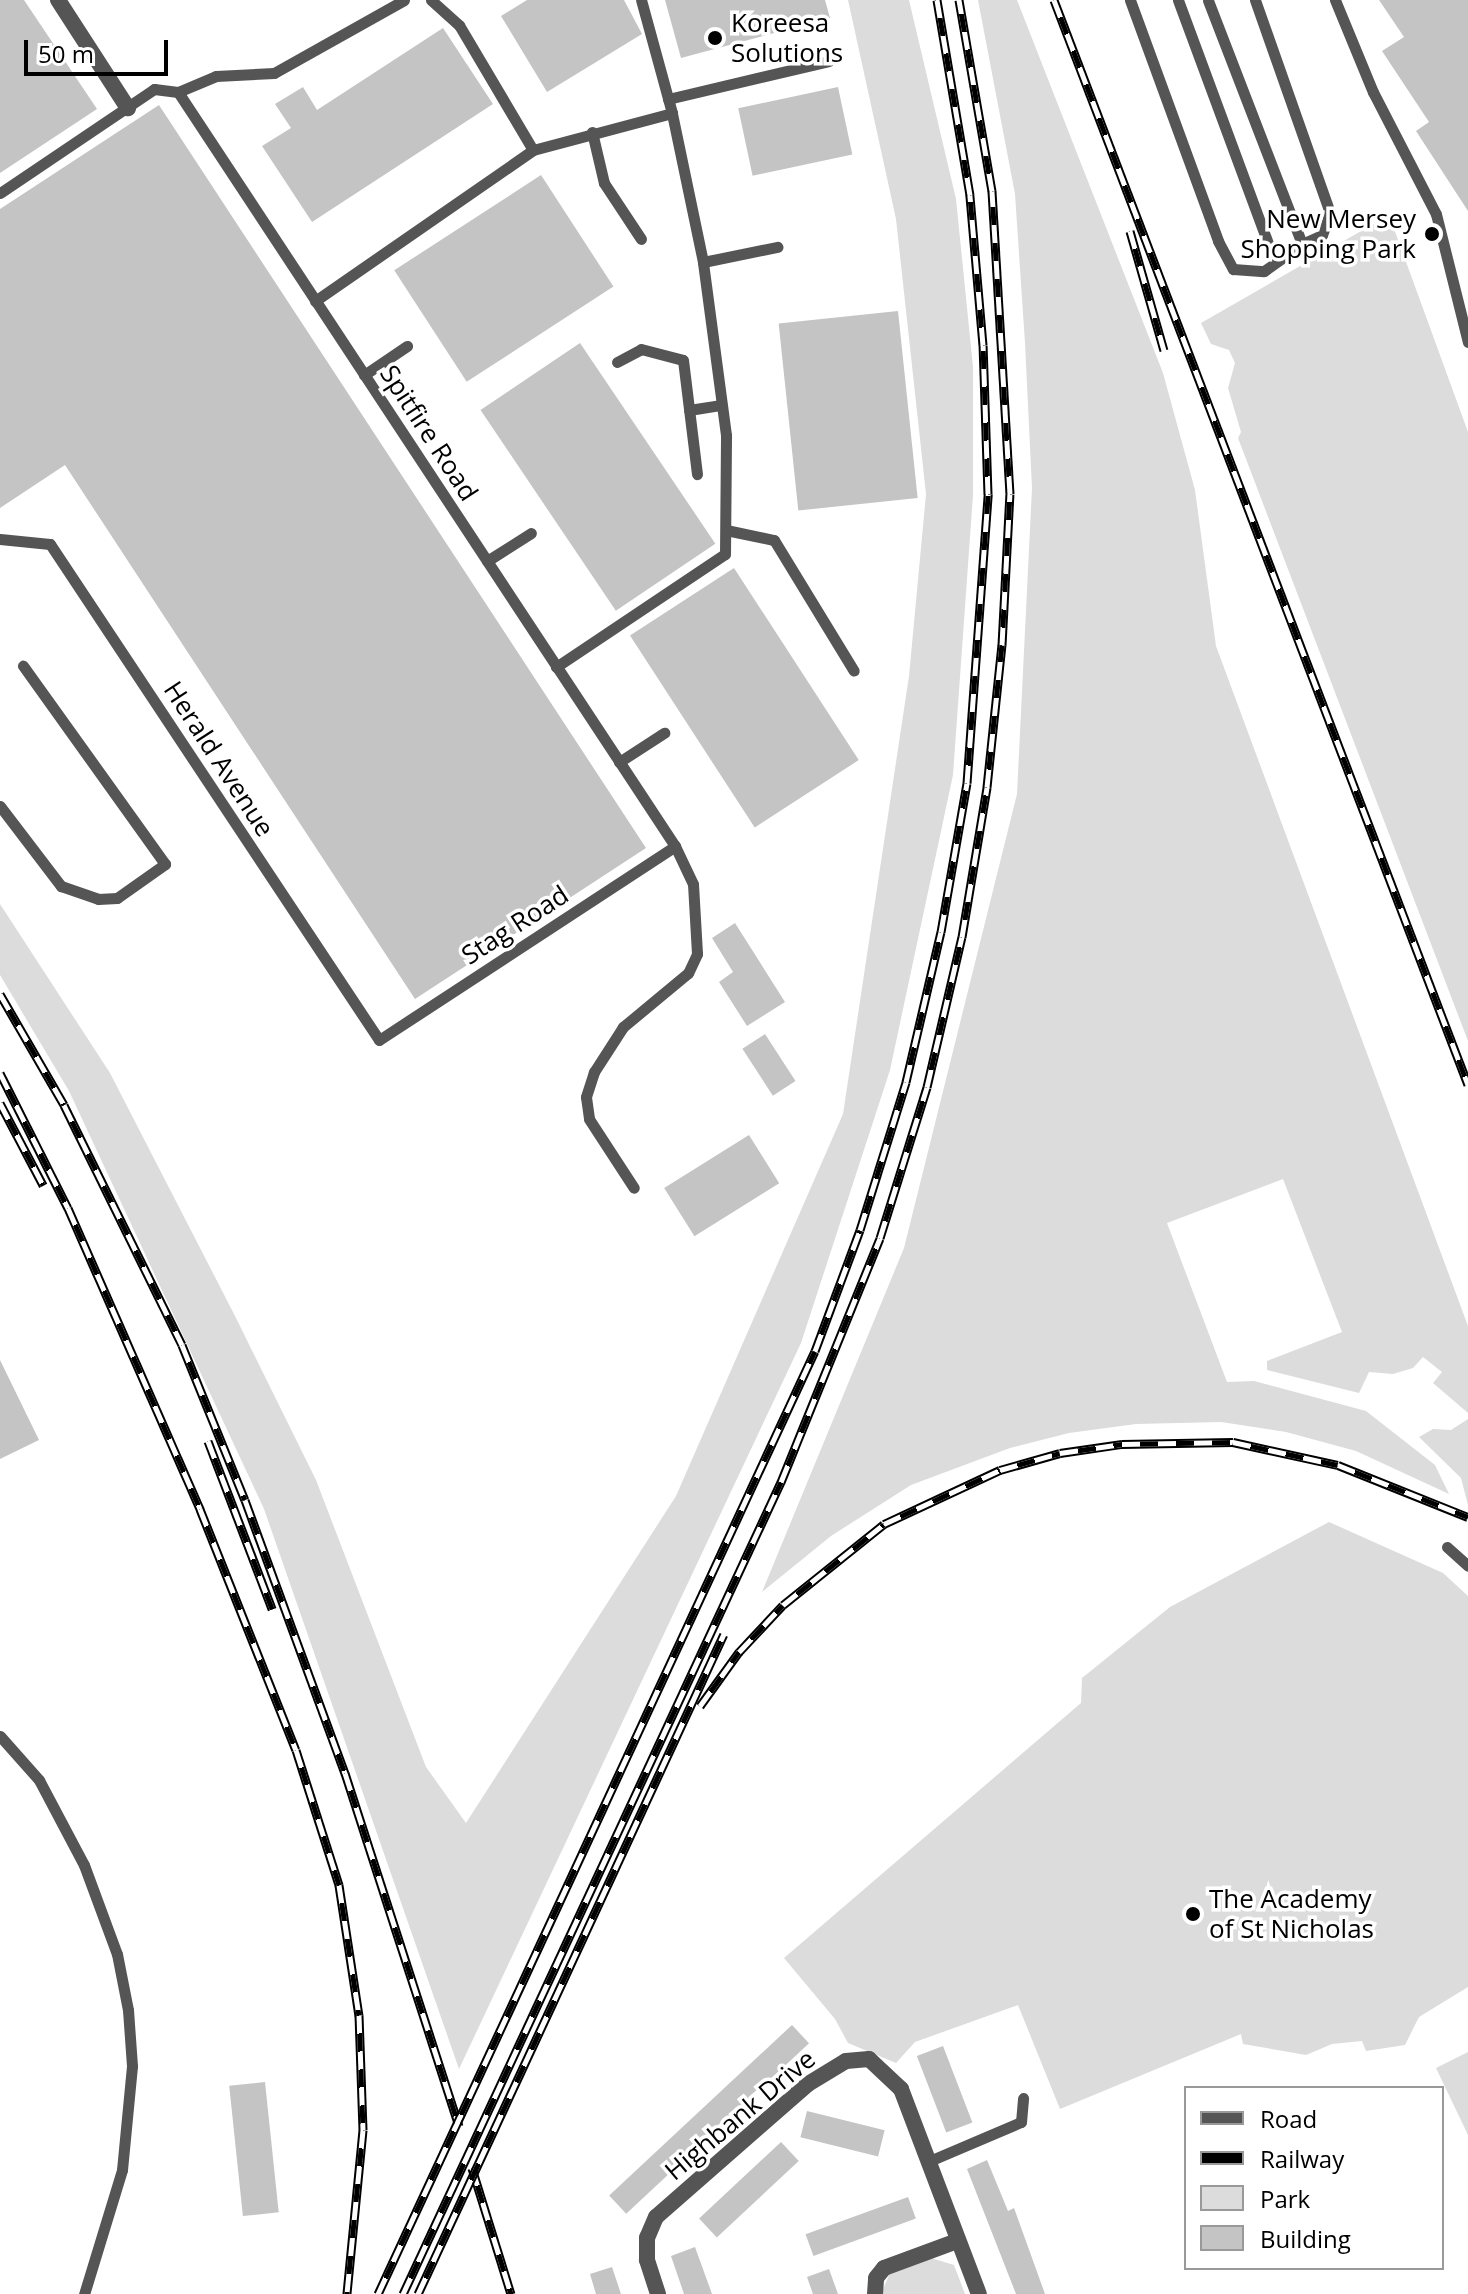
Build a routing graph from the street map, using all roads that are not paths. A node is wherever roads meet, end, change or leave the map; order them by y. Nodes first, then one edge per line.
1 (58, 0) edge
2 (404, 0) edge
3 (431, 0) edge
4 (641, 0) edge
5 (1130, 0) edge
6 (1178, 0) edge
7 (1208, 0) edge
8 (1255, 0) edge
9 (1335, 0) edge
10 (829, 61) dead end
11 (178, 92) junction
12 (668, 99) junction
13 (128, 108) junction
14 (672, 113) junction
15 (592, 132) junction
16 (533, 150) junction
17 (0, 193) edge
18 (641, 239) dead end
19 (1302, 244) junction
20 (777, 247) dead end
21 (1274, 260) junction
22 (703, 262) junction
23 (315, 301) junction
24 (1468, 342) edge
25 (407, 346) dead end
26 (617, 362) dead end
27 (364, 375) junction
28 (722, 405) junction
29 (689, 410) junction
30 (697, 474) dead end
31 (726, 530) junction
32 (531, 533) dead end
33 (0, 539) edge
34 (487, 561) junction
35 (23, 666) dead end
36 (556, 667) junction
37 (854, 671) dead end
38 (664, 733) dead end
39 (619, 762) junction
40 (0, 806) edge
41 (675, 846) junction
42 (379, 1040) joint
43 (634, 1188) dead end
44 (1447, 1547) dead end
45 (1468, 1566) edge
46 (0, 1736) edge
47 (1023, 2098) dead end
48 (927, 2162) junction
49 (957, 2241) junction
50 (84, 2294) edge
51 (658, 2294) edge
52 (875, 2294) edge
53 (979, 2294) edge

1 - 13 street
2 - 11 lane
3 - 16 lane
4 - 12 lane
5 - 21 lane
6 - 21 lane
7 - 19 lane
8 - 19 lane
9 - 24 lane
10 - 12 lane
11 - 13 lane
11 - 23 lane, Spitfire Road
12 - 14 lane
13 - 17 lane
14 - 15 lane
14 - 22 lane
15 - 16 lane
15 - 18 lane
16 - 23 lane
19 - 21 lane
20 - 22 lane
22 - 28 lane
23 - 27 lane, Spitfire Road
25 - 27 lane
26 - 29 lane
27 - 34 lane, Spitfire Road
28 - 29 lane
28 - 31 lane
29 - 30 lane
31 - 36 lane
31 - 37 lane
32 - 34 lane
33 - 42 lane, Herald Avenue
34 - 36 lane, Spitfire Road
35 - 40 lane
36 - 39 lane, Spitfire Road
38 - 39 lane
39 - 41 lane, Spitfire Road
41 - 42 lane, Stag Road
41 - 43 lane, Spitfire Road
44 - 45 lane
46 - 50 lane
47 - 48 lane
48 - 49 street, Highbank Drive
48 - 51 street, Highbank Drive
49 - 52 street
49 - 53 street, Highbank Drive

